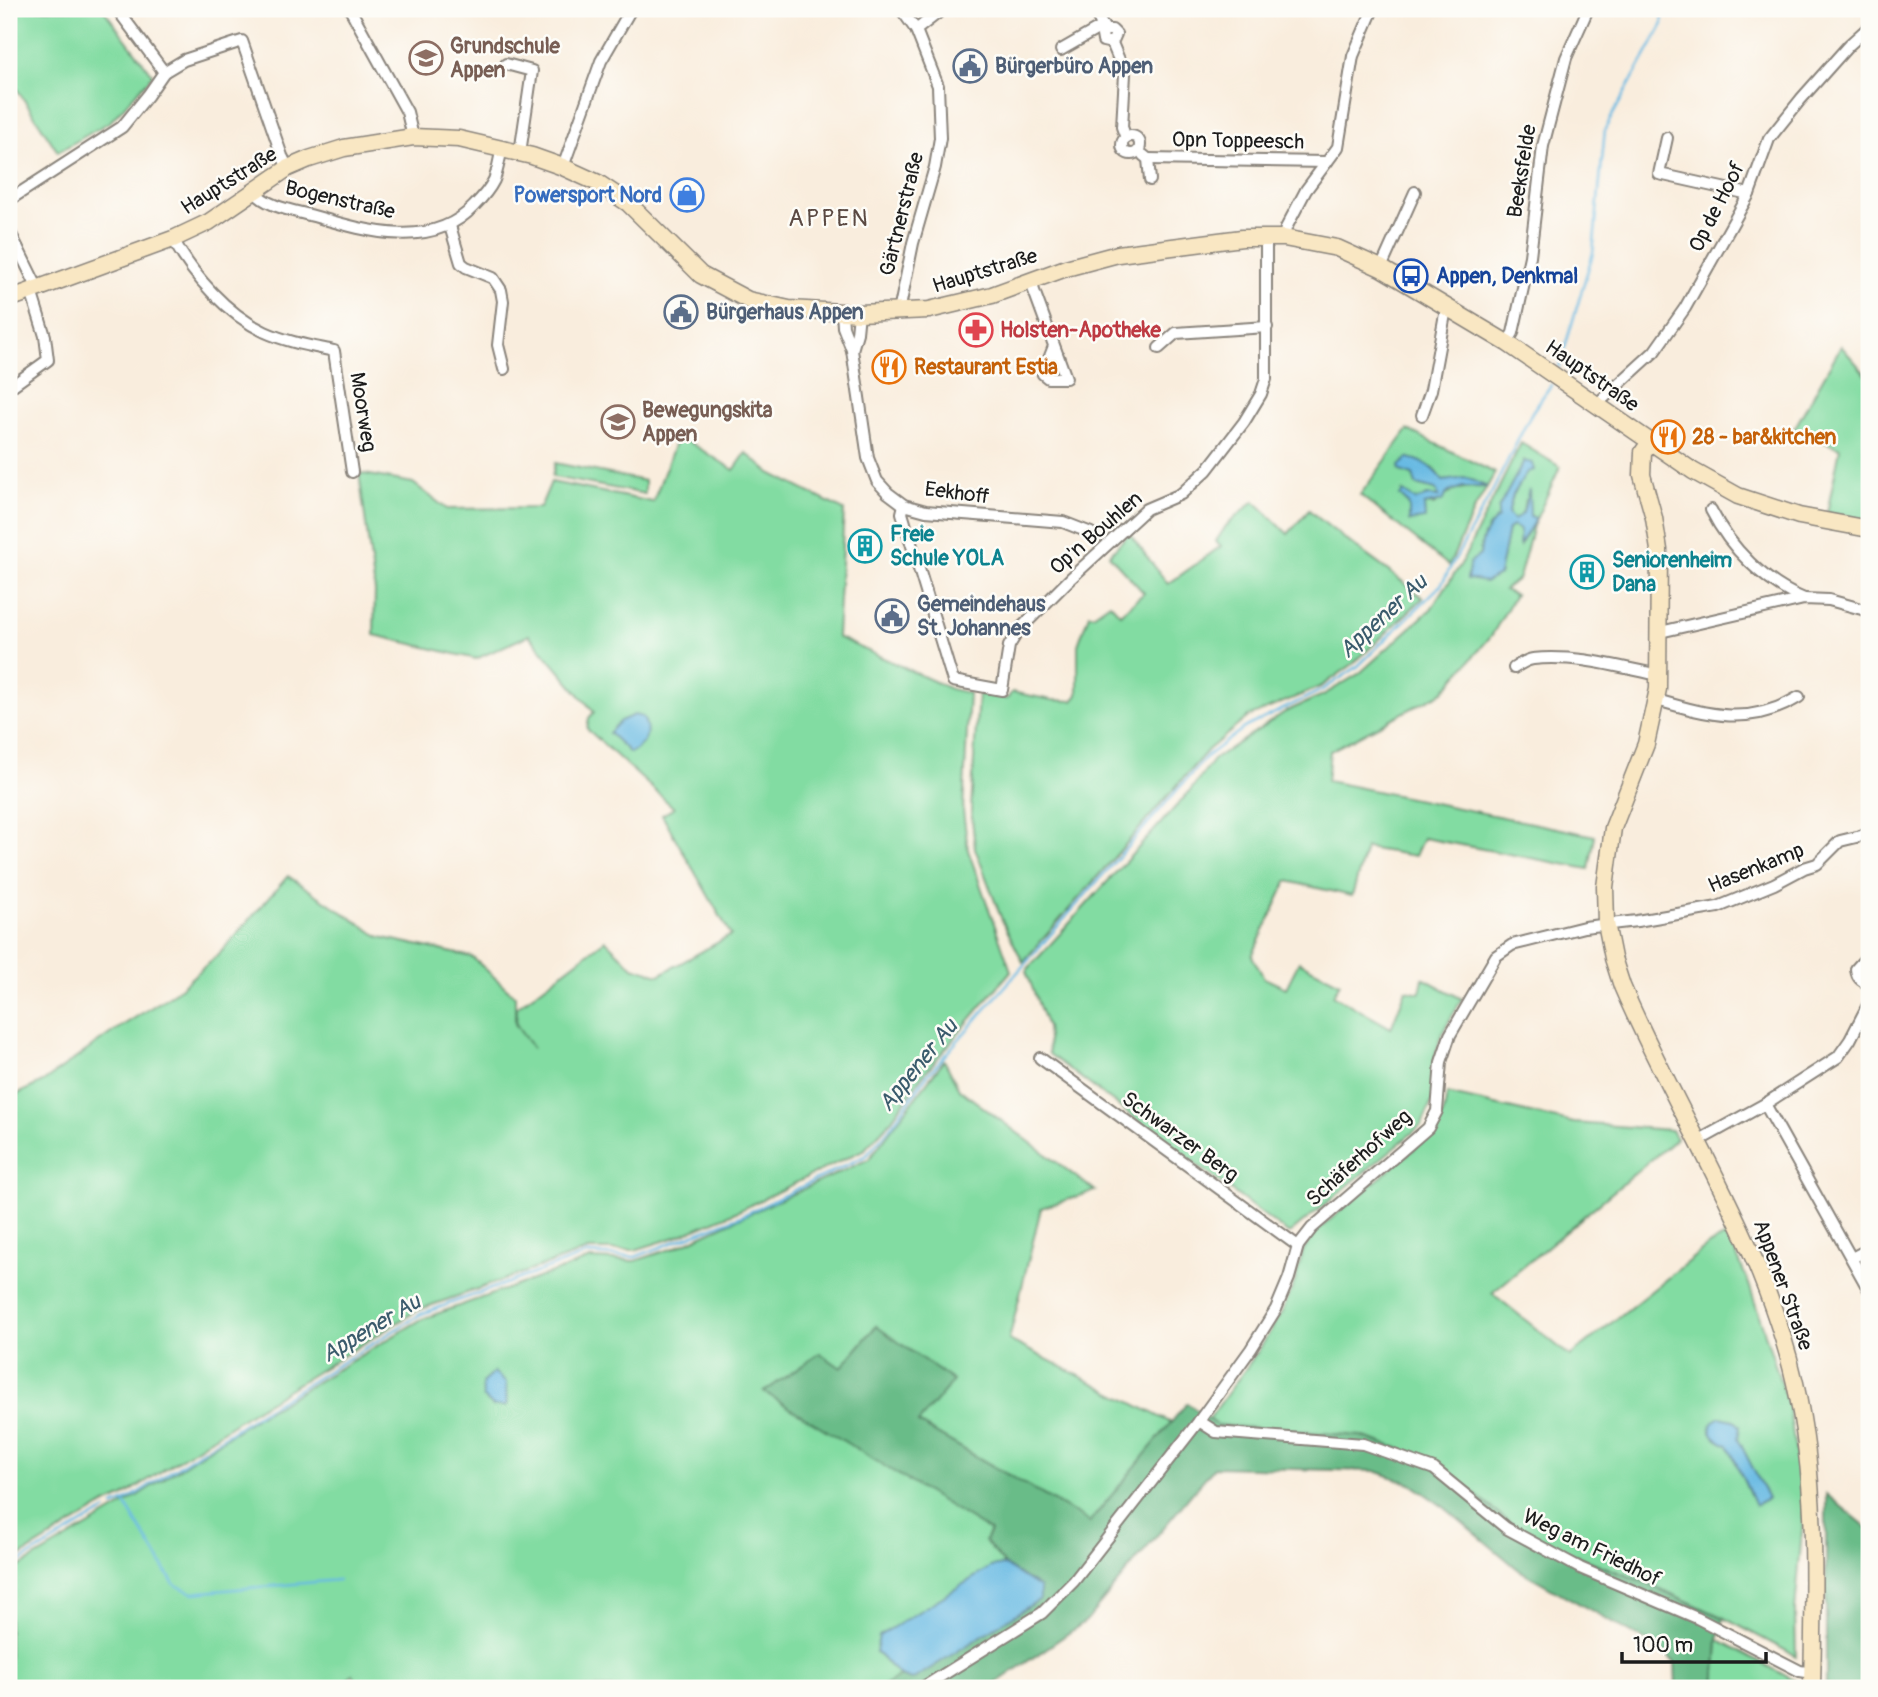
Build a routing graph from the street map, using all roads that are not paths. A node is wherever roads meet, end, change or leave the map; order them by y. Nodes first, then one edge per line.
1 (117, 9) edge
2 (350, 9) edge
3 (631, 9) edge
4 (901, 9) edge
5 (943, 9) edge
6 (1093, 9) edge
7 (1373, 9) edge
8 (1588, 9) edge
9 (1869, 27) edge
10 (1104, 28) junction
11 (916, 30) junction
12 (1061, 50) dead end
13 (506, 64) dead end
14 (164, 72) junction
15 (413, 137) junction
16 (1667, 138) dead end
17 (502, 149) junction
18 (520, 153) junction
19 (1148, 159) junction
20 (1327, 163) junction
21 (563, 167) junction
22 (288, 168) junction
23 (1150, 180) dead end
24 (254, 191) junction
25 (1415, 191) dead end
26 (1749, 194) junction
27 (9, 200) edge
28 (450, 226) junction
29 (9, 230) edge
30 (1266, 237) junction
31 (1284, 238) junction
32 (173, 239) junction
33 (1381, 268) junction
34 (1030, 280) junction
35 (34, 290) junction
36 (9, 299) edge
37 (1449, 307) junction
38 (842, 312) junction
39 (899, 312) junction
40 (859, 313) junction
41 (1266, 327) junction
42 (1507, 343) junction
43 (1054, 346) dead end
44 (1159, 348) dead end
45 (852, 350) junction
46 (504, 369) dead end
47 (9, 388) edge
48 (1597, 404) junction
49 (1422, 415) dead end
50 (1656, 446) junction
51 (352, 472) dead end
52 (904, 505) junction
53 (1711, 509) dead end
54 (1869, 529) edge
55 (1091, 533) dead end
56 (1804, 599) junction
57 (1869, 611) edge
58 (1660, 632) junction
59 (1514, 668) dead end
60 (1659, 675) junction
61 (1799, 697) dead end
62 (1657, 700) junction
63 (1869, 834) edge
64 (1606, 923) junction
65 (1869, 961) edge
66 (1869, 984) edge
67 (1869, 1003) edge
68 (1040, 1058) dead end
69 (1765, 1104) junction
70 (1698, 1141) junction
71 (1298, 1246) junction
72 (1869, 1249) edge
73 (1854, 1263) junction
74 (1869, 1290) edge
75 (1199, 1421) junction
76 (1813, 1681) edge
77 (922, 1688) edge

1 - 14 street
2 - 15 street
3 - 21 street
4 - 11 street, Gärtnerstraße
5 - 11 street
6 - 10 street
7 - 20 street, Opn Toppeesch
8 - 42 street, Beeksfelde
9 - 26 street, Op de Hoof
10 - 12 street
10 - 19 street
11 - 39 street, Gärtnerstraße
13 - 18 street
14 - 22 street
14 - 27 street
15 - 17 main road, Hauptstraße
15 - 22 main road, Hauptstraße
16 - 26 street
17 - 18 main road, Hauptstraße
17 - 28 street
18 - 21 main road, Hauptstraße
19 - 20 street, Opn Toppeesch
19 - 23 street
20 - 31 street, Opn Toppeesch
21 - 38 main road, Hauptstraße
22 - 24 main road, Hauptstraße
24 - 28 street, Bogenstraße
24 - 32 main road, Hauptstraße
25 - 33 street
26 - 48 street, Op de Hoof
28 - 46 street
29 - 35 street
30 - 31 main road, Hauptstraße
30 - 34 main road, Hauptstraße
30 - 41 street, Op'n Bouhlen
31 - 33 main road, Hauptstraße
32 - 35 main road, Hauptstraße
32 - 51 street, Moorweg
33 - 37 main road, Hauptstraße
34 - 39 main road, Hauptstraße
34 - 43 street
35 - 36 main road, Hauptstraße
35 - 47 street
37 - 42 main road, Hauptstraße
37 - 49 street
38 - 40 main road, Hauptstraße
38 - 45 street, Eekhoff
39 - 40 main road, Hauptstraße
40 - 45 street, Eekhoff
41 - 44 street
41 - 52 street, Op'n Bouhlen
42 - 48 main road, Hauptstraße
45 - 52 street, Eekhoff
48 - 50 main road, Hauptstraße
50 - 54 main road, Hauptstraße
50 - 58 main road
52 - 55 street, Eekhoff
53 - 56 street
56 - 57 street
56 - 58 street
58 - 60 main road
59 - 60 street
60 - 62 main road
61 - 62 street
62 - 64 main road
63 - 64 street, Hasenkamp
64 - 70 main road, Appener Straße
64 - 71 street, Schäferhofweg
65 - 66 street
67 - 69 street
68 - 71 street, Schwarzer Berg
69 - 70 street
69 - 73 street
70 - 76 main road, Appener Straße
71 - 75 street, Schäferhofweg
72 - 73 street
73 - 74 street
75 - 76 street, Weg am Friedhof
75 - 77 street, Schäferhofweg

